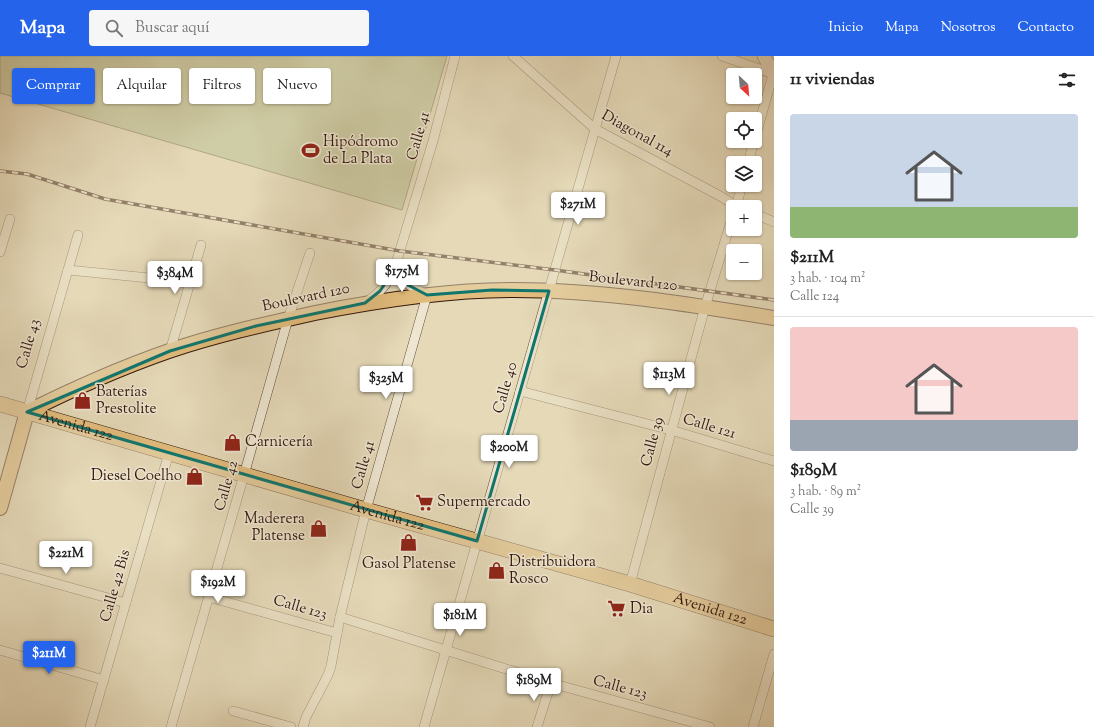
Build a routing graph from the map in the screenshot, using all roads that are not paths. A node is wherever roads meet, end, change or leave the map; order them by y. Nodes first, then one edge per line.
1 (455, 56) edge
2 (513, 56) edge
3 (616, 56) edge
4 (722, 56) edge
5 (764, 56) edge
6 (774, 74) edge
7 (762, 116) edge
8 (595, 129) junction
9 (726, 201) edge
10 (762, 217) edge
11 (10, 219) dead end
12 (774, 222) edge
13 (78, 236) dead end
14 (727, 236) edge
15 (201, 245) dead end
16 (0, 252) edge
17 (310, 253) dead end
18 (68, 270) junction
19 (394, 270) junction
20 (190, 282) junction
21 (549, 291) junction
22 (427, 295) junction
23 (365, 303) junction
24 (704, 307) junction
25 (774, 318) edge
26 (288, 319) junction
27 (170, 351) junction
28 (520, 391) junction
29 (0, 404) edge
30 (27, 412) junction
31 (671, 430) junction
32 (169, 453) junction
33 (774, 461) edge
34 (244, 475) junction
35 (0, 508) edge
36 (366, 510) junction
37 (477, 541) junction
38 (0, 568) edge
39 (630, 584) junction
40 (209, 597) junction
41 (126, 602) junction
42 (340, 617) junction
43 (774, 628) edge
44 (337, 633) junction
45 (0, 650) edge
46 (446, 650) junction
47 (774, 654) edge
48 (104, 680) junction
49 (551, 683) junction
50 (233, 711) dead end
51 (90, 727) edge
52 (171, 727) edge
53 (291, 727) edge
54 (303, 727) edge
55 (424, 727) edge
56 (537, 727) edge
57 (710, 727) edge
58 (753, 727) edge

1 - 19 street, Calle 41
2 - 8 street, Diagonal 114
3 - 8 street, Calle 40
4 - 6 street
5 - 6 main road
6 - 7 street
8 - 9 street, Diagonal 114
8 - 21 street, Calle 40
10 - 12 street
11 - 16 street
13 - 18 street, Calle 43
14 - 24 street, Calle 39
15 - 20 street
17 - 26 street, Calle 42
18 - 20 street
18 - 30 street, Calle 43
19 - 22 street
19 - 23 street, Calle 41
20 - 27 street
21 - 22 main road, Boulevard 120
21 - 24 main road, Boulevard 120
21 - 28 street, Calle 40
22 - 23 main road, Boulevard 120
22 - 36 street, Calle 41
23 - 26 main road, Boulevard 120
24 - 25 main road, Boulevard 120
24 - 31 street, Calle 39
26 - 27 main road, Boulevard 120
26 - 34 street, Calle 42
27 - 30 main road, Boulevard 120
28 - 31 street, Calle 121
28 - 37 street, Calle 40
29 - 30 highway, Avenida 122
30 - 32 highway, Avenida 122
30 - 35 main road, Calle 43
31 - 33 street, Calle 121
31 - 39 street, Calle 39
32 - 34 highway, Avenida 122
32 - 41 street, Calle 42 Bis
34 - 36 highway, Avenida 122
34 - 40 street, Calle 42
36 - 37 highway, Avenida 122
36 - 42 street, Calle 41
37 - 39 highway, Avenida 122
37 - 46 street, Calle 40
38 - 41 street
39 - 43 highway, Avenida 122
40 - 44 street, Calle 123
40 - 52 street, Calle 42
41 - 48 street, Calle 42 Bis
42 - 44 street, Calle 41
42 - 46 street, Calle 123
44 - 54 street, Calle 41
45 - 48 street
46 - 49 street, Calle 123
46 - 55 street, Calle 40
47 - 58 street
48 - 51 street, Calle 42 Bis
49 - 56 street
49 - 57 street, Calle 123
50 - 53 street

